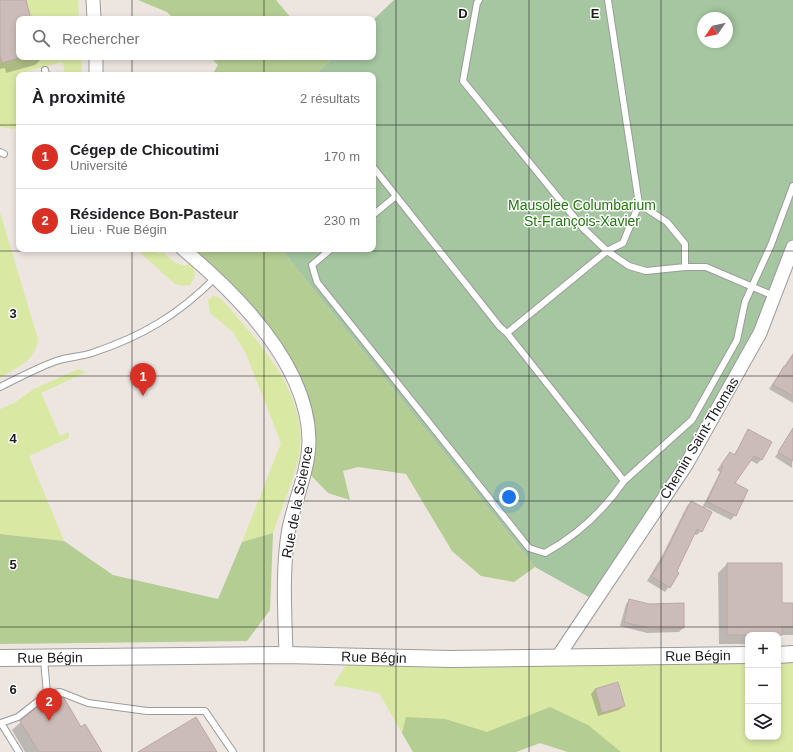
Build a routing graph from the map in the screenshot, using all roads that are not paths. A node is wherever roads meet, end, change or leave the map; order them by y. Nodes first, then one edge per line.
1 (93, 0) edge
2 (479, 0) edge
3 (608, 0) edge
4 (94, 16) edge
5 (96, 60) edge
6 (96, 72) edge
7 (376, 171) edge
8 (793, 186) edge
9 (396, 196) junction
10 (639, 204) junction
11 (376, 213) edge
12 (793, 248) edge
13 (607, 251) junction
14 (187, 252) edge
15 (327, 252) edge
16 (686, 267) junction
17 (216, 276) junction
18 (751, 286) junction
19 (774, 296) junction
20 (507, 333) junction
21 (0, 387) edge
22 (624, 481) junction
23 (793, 654) edge
24 (286, 655) junction
25 (745, 655) edge
26 (781, 655) edge
27 (0, 658) edge
28 (44, 658) junction
29 (557, 658) junction
30 (47, 694) junction
31 (19, 752) edge
32 (233, 752) edge

1 - 4 street
2 - 13 lane
3 - 10 lane
5 - 6 street
7 - 9 lane
8 - 18 lane
9 - 11 lane
9 - 20 lane
10 - 13 lane
10 - 16 lane
12 - 19 street, Chemin Saint-Thomas
13 - 16 lane
13 - 20 lane
14 - 17 street, Rue de la Science
15 - 22 lane
16 - 18 lane
17 - 21 lane
17 - 24 street, Rue de la Science
18 - 19 lane
18 - 22 lane
19 - 29 street, Chemin Saint-Thomas
20 - 22 lane
23 - 26 street
24 - 28 street, Rue Bégin
24 - 29 street, Rue Bégin
25 - 29 street, Rue Bégin
27 - 28 street, Rue Bégin
28 - 30 lane
30 - 31 lane
30 - 32 lane

